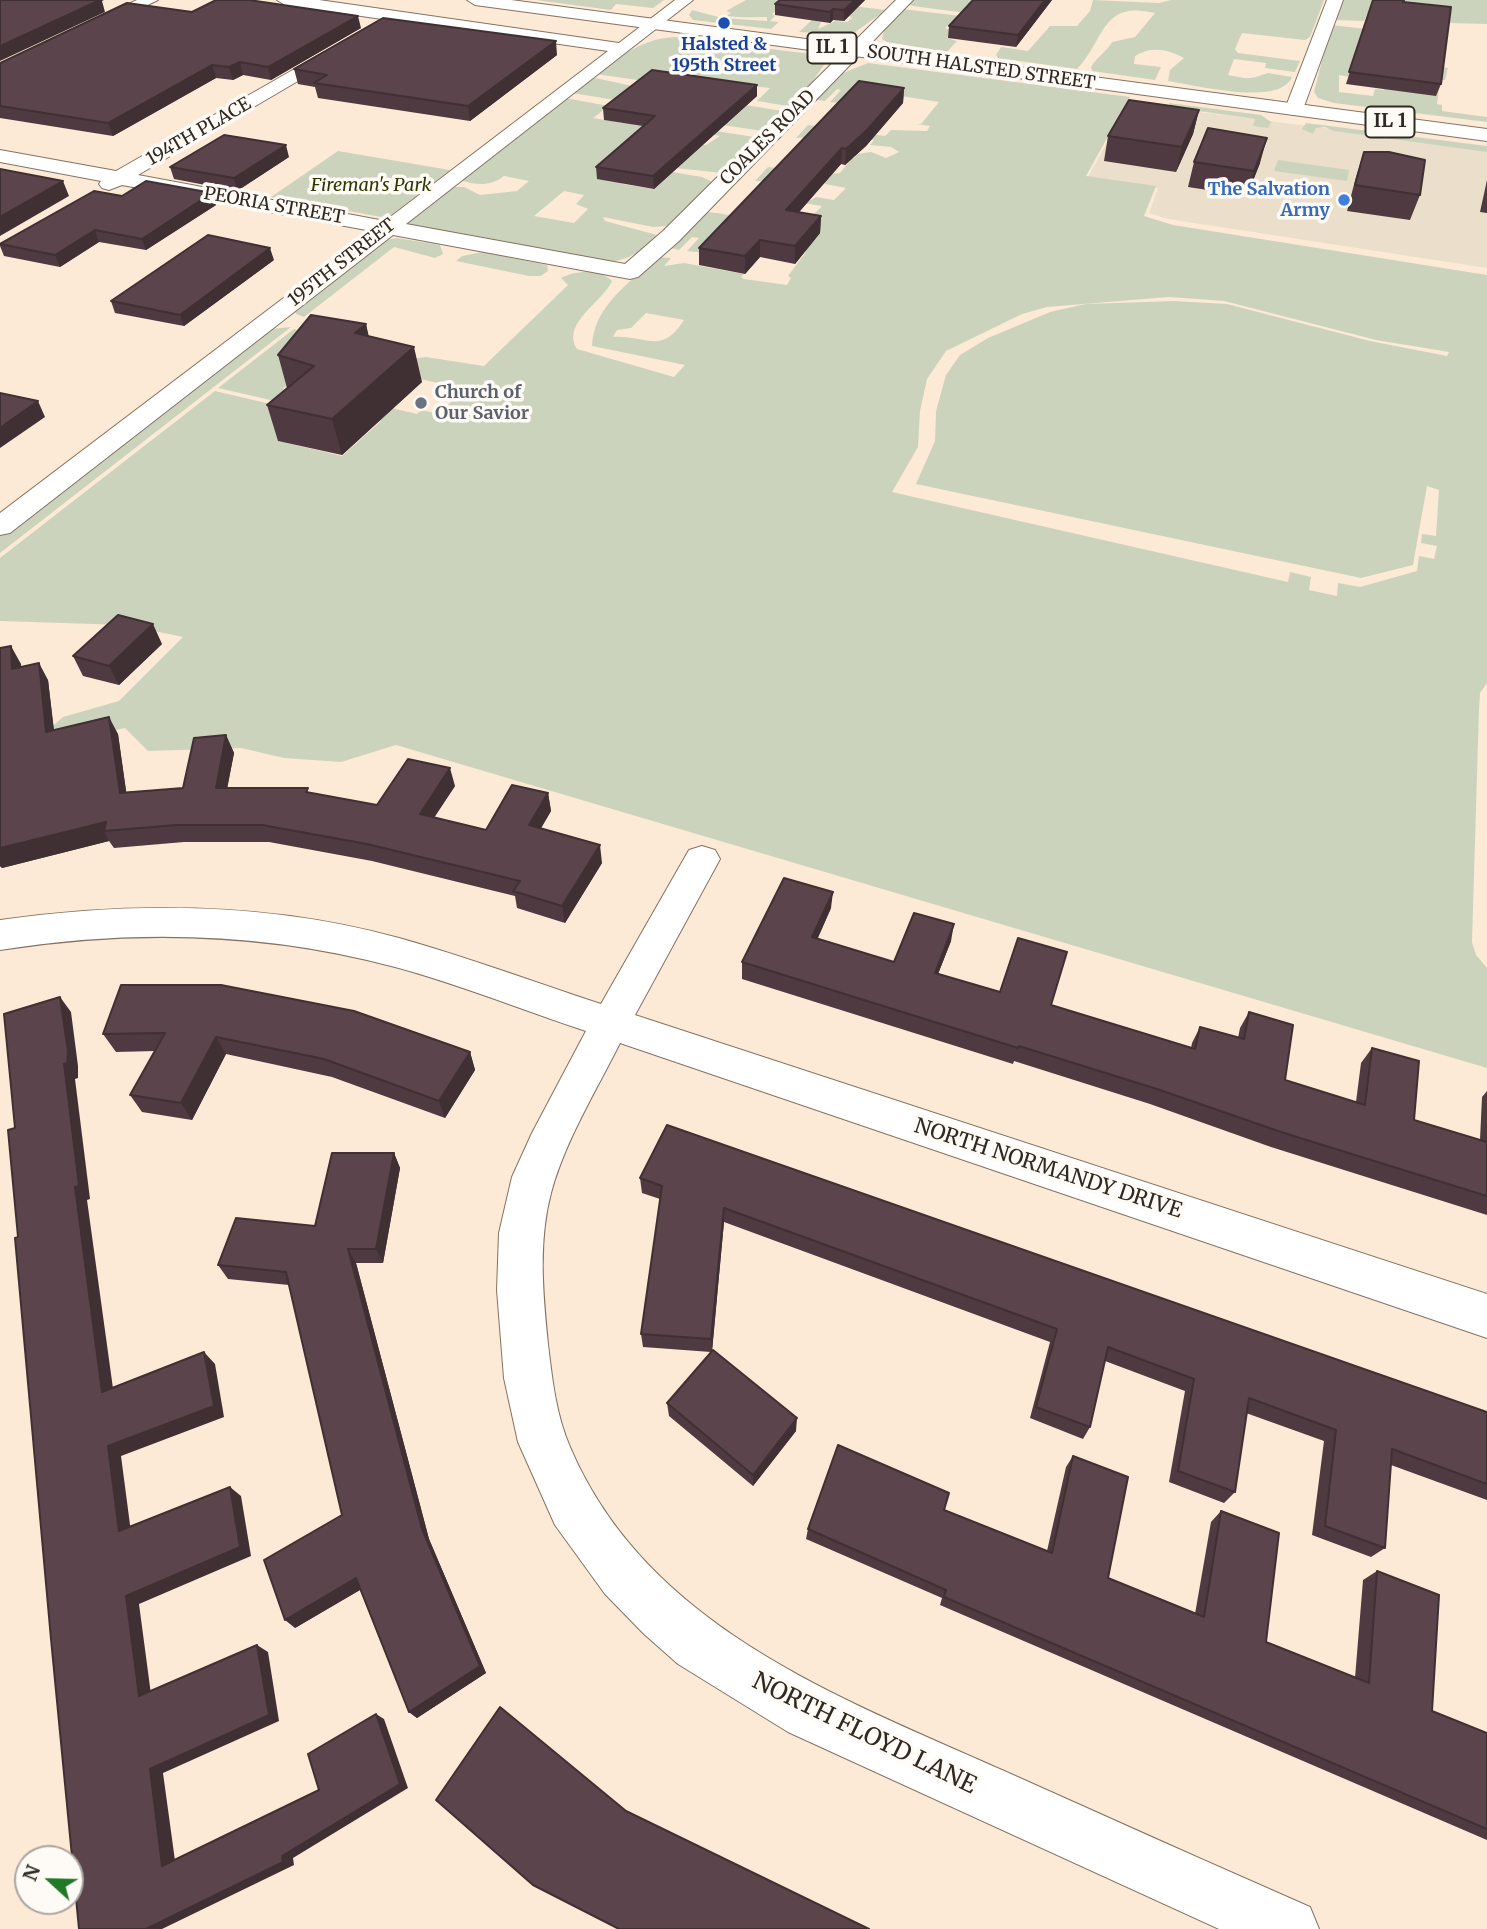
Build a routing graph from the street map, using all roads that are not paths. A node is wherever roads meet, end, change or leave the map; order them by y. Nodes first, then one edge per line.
1 (150, 0) edge
2 (285, 0) edge
3 (475, 0) edge
4 (685, 0) edge
5 (905, 0) edge
6 (1335, 0) edge
7 (398, 16) junction
8 (653, 24) junction
9 (621, 48) junction
10 (855, 51) junction
11 (0, 71) edge
12 (1294, 110) junction
13 (1487, 135) edge
14 (0, 156) edge
15 (119, 178) junction
16 (95, 192) edge
17 (389, 228) junction
18 (630, 272) joint
19 (0, 527) edge
20 (702, 859) dead end
21 (0, 935) edge
22 (609, 1023) junction
23 (1487, 1316) edge
24 (1288, 1929) edge

1 - 11 street
2 - 7 street
3 - 8 street, SOUTH HALSTED STREET / IL 1
4 - 8 street, 195TH STREET
5 - 10 street, COALES ROAD
6 - 12 street
7 - 9 street
7 - 15 street, 194TH PLACE
8 - 9 street, 195TH STREET
8 - 10 street, SOUTH HALSTED STREET / IL 1
9 - 17 street, 195TH STREET
10 - 12 street, SOUTH HALSTED STREET / IL 1
10 - 18 street, COALES ROAD
12 - 13 street, SOUTH HALSTED STREET / IL 1
14 - 15 street, PEORIA STREET
15 - 16 street, 194TH PLACE
15 - 17 street, PEORIA STREET
17 - 18 street, PEORIA STREET
17 - 19 street, 195TH STREET
20 - 22 street
21 - 22 street, NORTH NORMANDY DRIVE
22 - 23 street, NORTH NORMANDY DRIVE
22 - 24 street, NORTH FLOYD LANE

